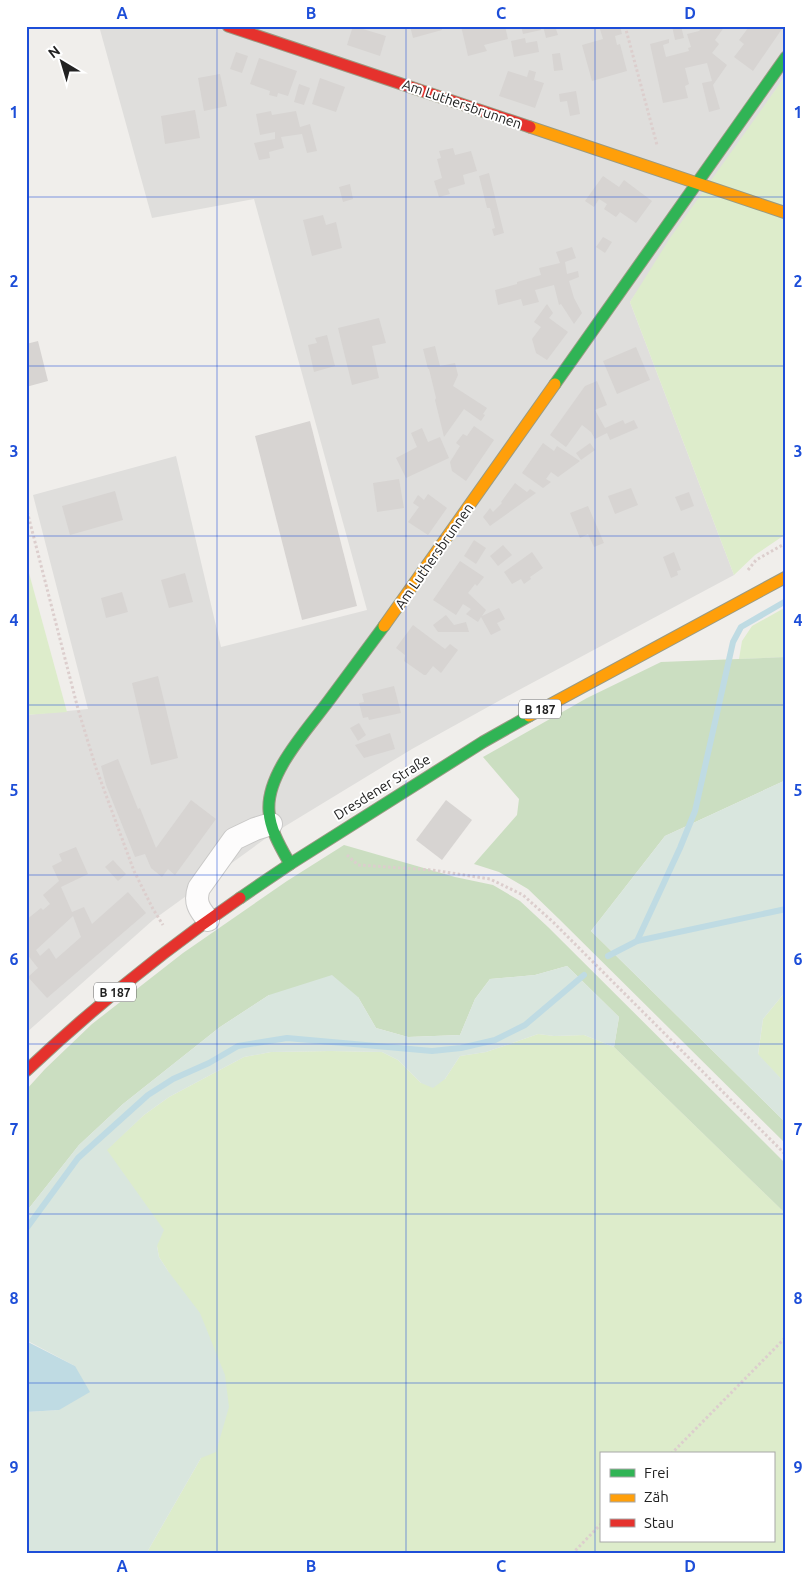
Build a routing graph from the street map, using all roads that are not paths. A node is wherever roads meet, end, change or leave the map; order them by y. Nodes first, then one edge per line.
1 (228, 26) edge
2 (786, 57) edge
3 (696, 184) junction
4 (786, 214) edge
5 (786, 577) edge
6 (271, 824) junction
7 (290, 864) junction
8 (208, 920) junction
9 (26, 1071) edge

1 - 3 street, Am Luthersbrunnen
2 - 3 street, Am Luthersbrunnen
3 - 4 street, Am Luthersbrunnen
3 - 6 street, Am Luthersbrunnen
5 - 7 street, Dresdener Straße / B 187
6 - 7 street, Am Luthersbrunnen
6 - 8 street
7 - 8 street, Dresdener Straße / B 187
8 - 9 street, Dresdener Straße / B 187

